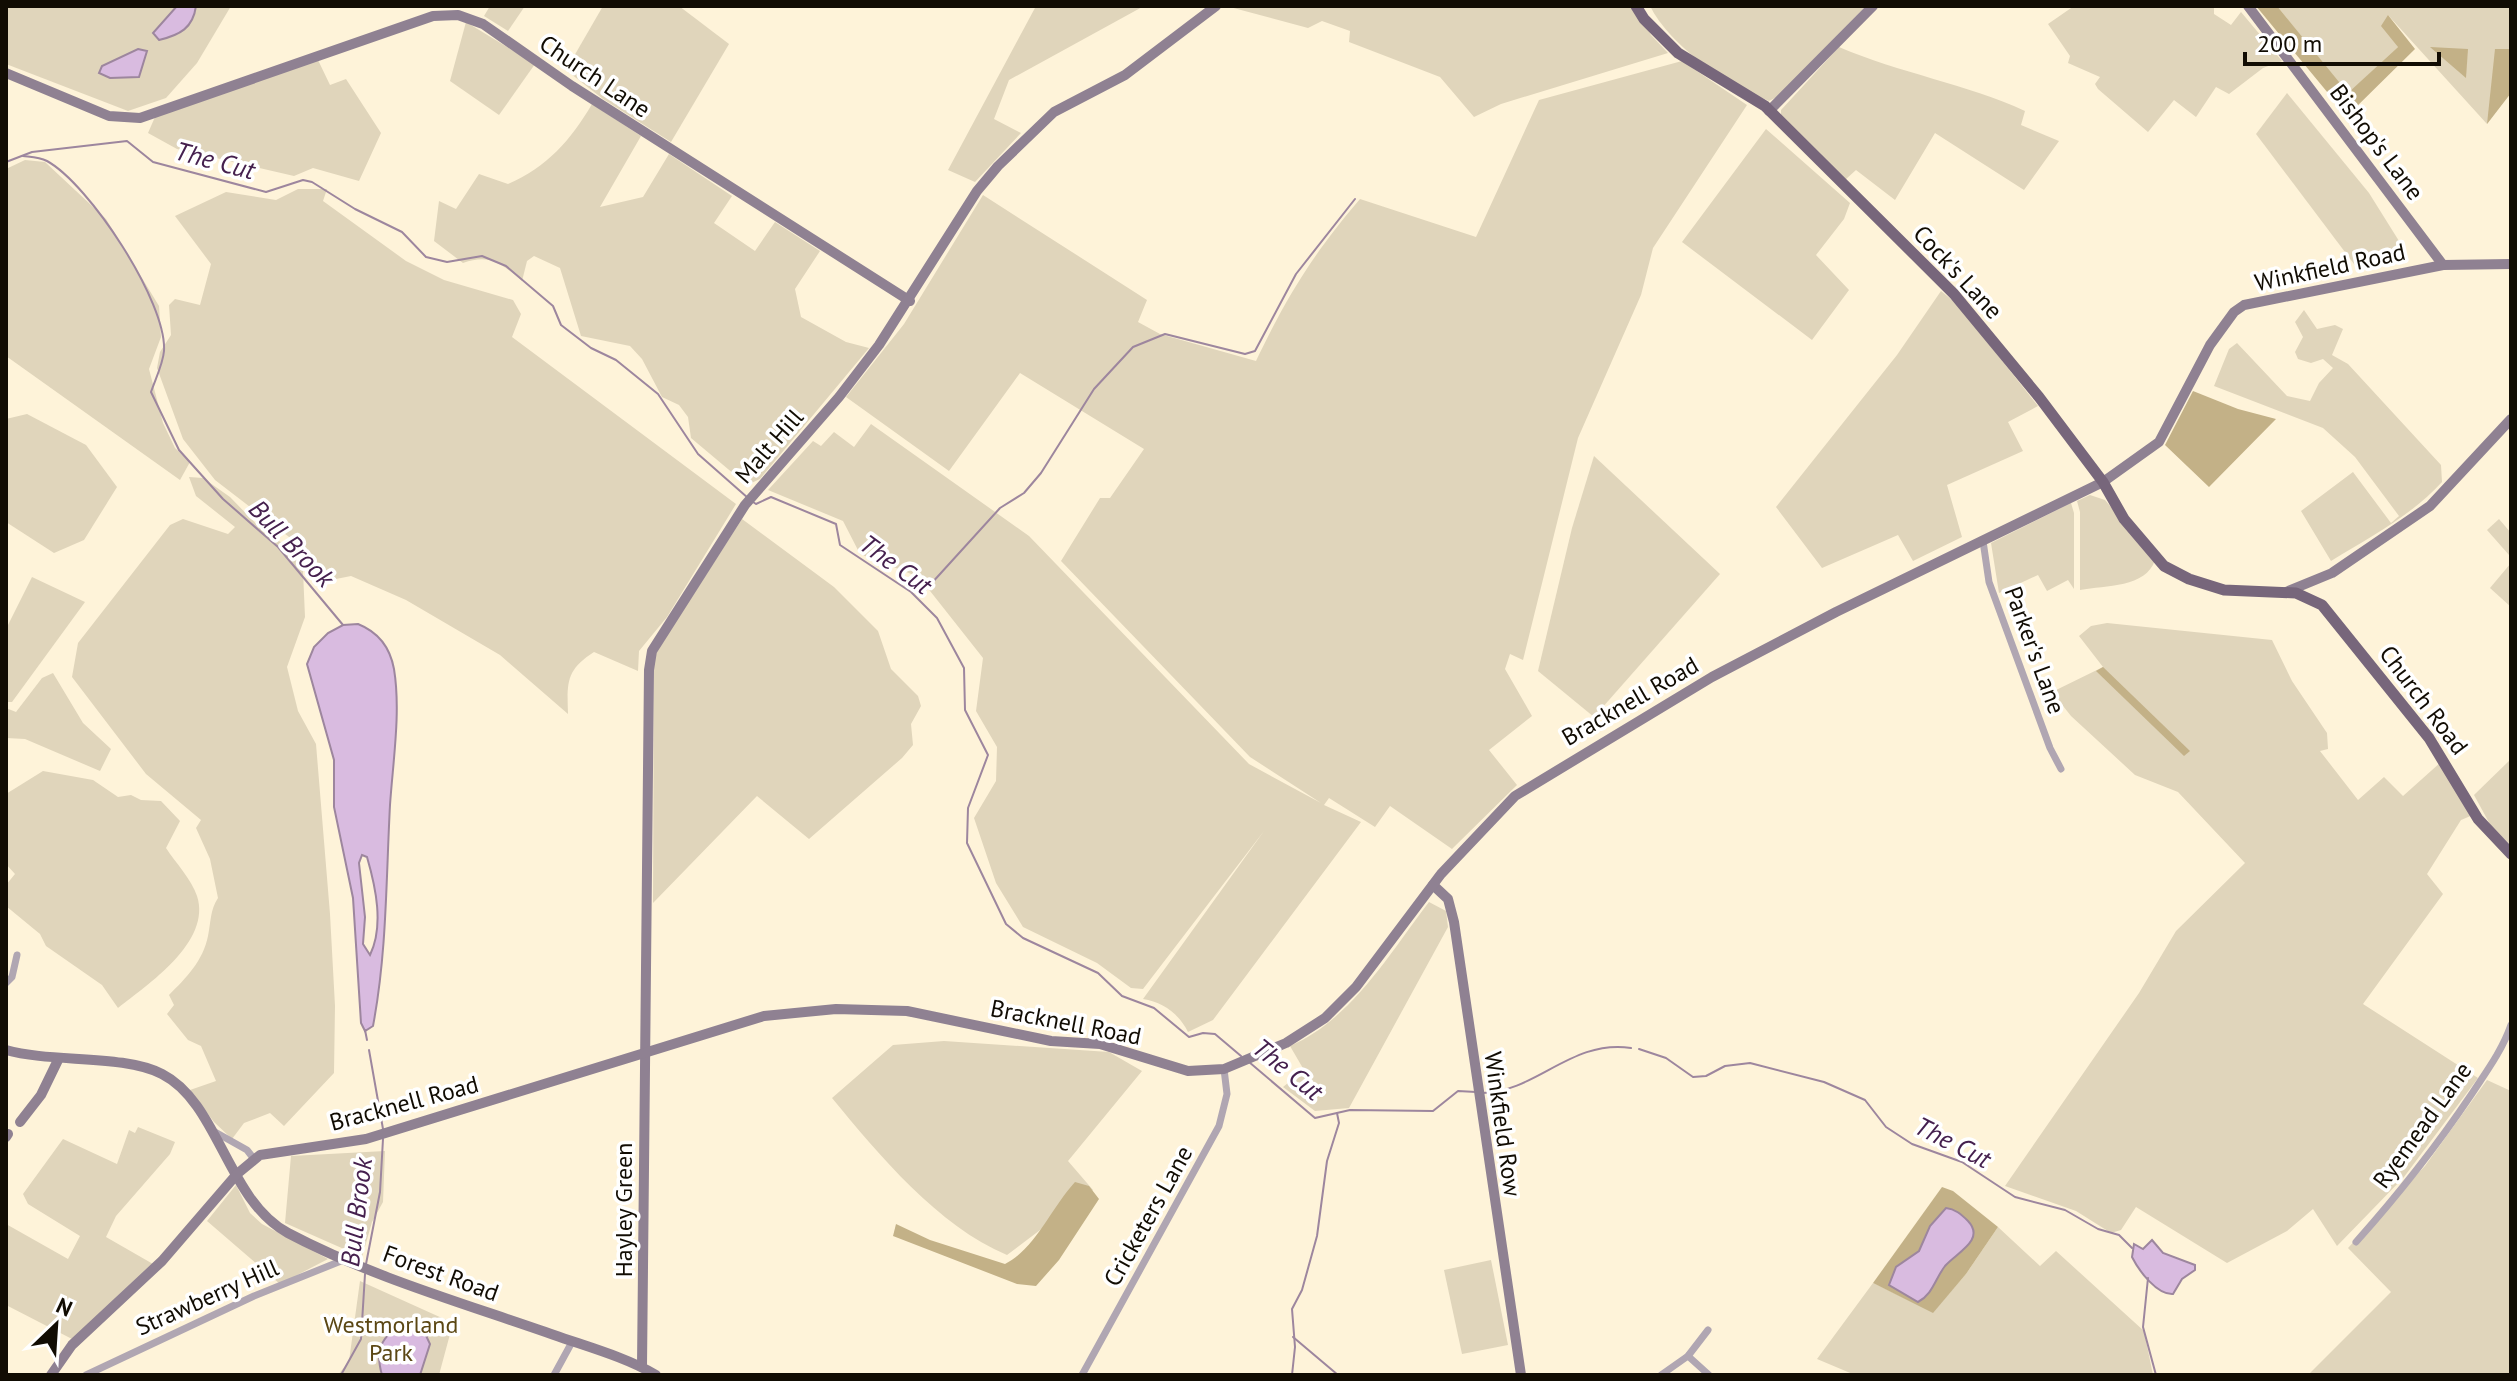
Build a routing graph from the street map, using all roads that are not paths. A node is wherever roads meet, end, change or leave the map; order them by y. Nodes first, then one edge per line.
1 (1216, 6) edge
2 (1636, 6) edge
3 (1873, 6) edge
4 (2248, 6) edge
5 (6, 73) edge
6 (1767, 109) junction
7 (2511, 264) edge
8 (2443, 265) junction
9 (910, 301) junction
10 (2511, 419) edge
11 (2103, 482) junction
12 (1983, 541) junction
13 (2323, 577) junction
14 (2286, 592) junction
15 (2316, 601) junction
16 (2061, 769) dead end
17 (2511, 854) edge
18 (1433, 885) junction
19 (17, 955) dead end
20 (6, 983) edge
21 (2511, 1025) edge
22 (6, 1050) edge
23 (644, 1054) junction
24 (58, 1060) junction
25 (1224, 1069) junction
26 (20, 1122) dead end
27 (205, 1122) junction
28 (239, 1146) junction
29 (267, 1152) junction
30 (254, 1159) junction
31 (237, 1174) junction
32 (2356, 1242) dead end
33 (346, 1259) junction
34 (1708, 1330) dead end
35 (572, 1342) junction
36 (1688, 1356) junction
37 (642, 1367) junction
38 (51, 1375) edge
39 (86, 1375) edge
40 (554, 1375) edge
41 (656, 1375) edge
42 (1082, 1375) edge
43 (1521, 1375) edge
44 (1661, 1375) edge
45 (1709, 1375) edge

1 - 9 street, Malt Hill
2 - 6 main road, Cock's Lane
3 - 6 street
4 - 8 street, Bishop's Lane
5 - 9 street, Church Lane
6 - 11 main road, Cock's Lane
7 - 8 street, Winkfield Road
8 - 11 street, Winkfield Road
9 - 23 street, Malt Hill
10 - 13 street
11 - 12 street, Bracknell Road
11 - 14 main road, Cock's Lane
12 - 16 street, Parker's Lane
12 - 18 street, Bracknell Road
13 - 14 street
13 - 15 street
14 - 15 main road
15 - 17 main road, Church Road
18 - 25 street, Bracknell Road
18 - 43 street, Winkfield Row
19 - 20 street
21 - 32 street, Ryemead Lane
22 - 24 street, Forest Road
23 - 25 street, Bracknell Road
23 - 29 street, Bracknell Road
23 - 37 street, Hayley Green
24 - 26 street
24 - 27 street, Forest Road
25 - 42 street, Cricketers Lane
27 - 28 street
27 - 31 street, Forest Road
28 - 29 street
28 - 30 street
29 - 30 street, Bracknell Road
30 - 31 street, Bracknell Road
31 - 33 street, Forest Road
31 - 38 street, Bracknell Road
33 - 35 street, Forest Road
33 - 39 street, Strawberry Hill
34 - 36 street
35 - 37 street, Forest Road
35 - 40 street
36 - 44 street
36 - 45 street
37 - 41 street, Forest Road

